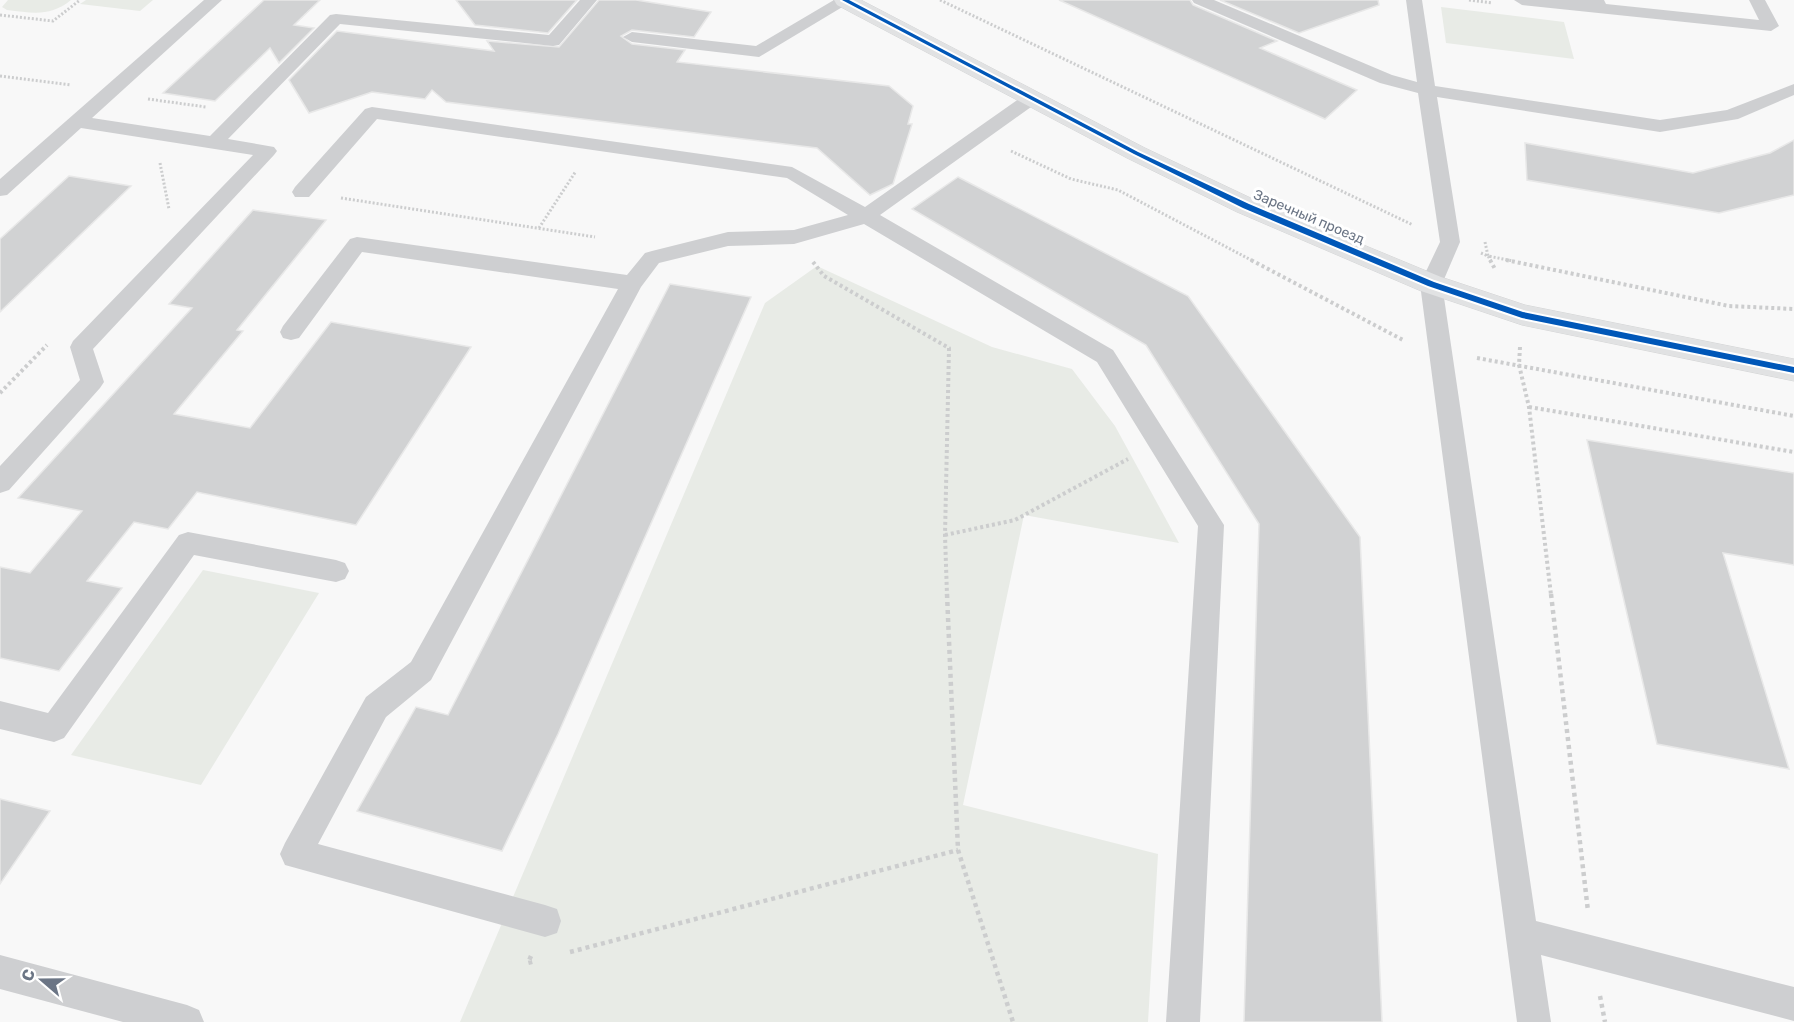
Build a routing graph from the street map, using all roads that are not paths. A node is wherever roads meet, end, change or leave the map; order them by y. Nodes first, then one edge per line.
1 (214, 0) edge
2 (589, 0) edge
3 (846, 0) edge
4 (1200, 0) edge
5 (1414, 0) edge
6 (1522, 0) edge
7 (1757, 0) edge
8 (1598, 4) edge
9 (632, 37) dead end
10 (1794, 89) edge
11 (1427, 90) junction
12 (1032, 98) junction
13 (78, 122) junction
14 (213, 144) junction
15 (0, 190) edge
16 (302, 192) road end
17 (864, 217) junction
18 (632, 284) junction
19 (1431, 284) junction
20 (291, 332) dead end
21 (1794, 370) edge
22 (0, 483) edge
23 (336, 571) dead end
24 (0, 715) edge
25 (545, 921) road end
26 (1522, 933) junction
27 (0, 972) edge
28 (1794, 1004) edge
29 (187, 1022) edge
30 (1183, 1022) edge
31 (1534, 1022) edge

1 - 13 lane
2 - 14 lane
3 - 9 lane
3 - 12 street, Заречный проезд
4 - 11 lane
5 - 11 lane
6 - 8 lane
7 - 8 lane
10 - 11 lane
11 - 19 lane
12 - 17 lane
12 - 19 street, Заречный проезд
13 - 14 lane
13 - 15 lane
14 - 22 lane
16 - 17 lane
17 - 18 lane
17 - 30 lane
18 - 20 lane
18 - 25 lane
19 - 21 street, Заречный проезд
19 - 26 lane
23 - 24 lane
26 - 28 lane
26 - 31 lane
27 - 29 lane

